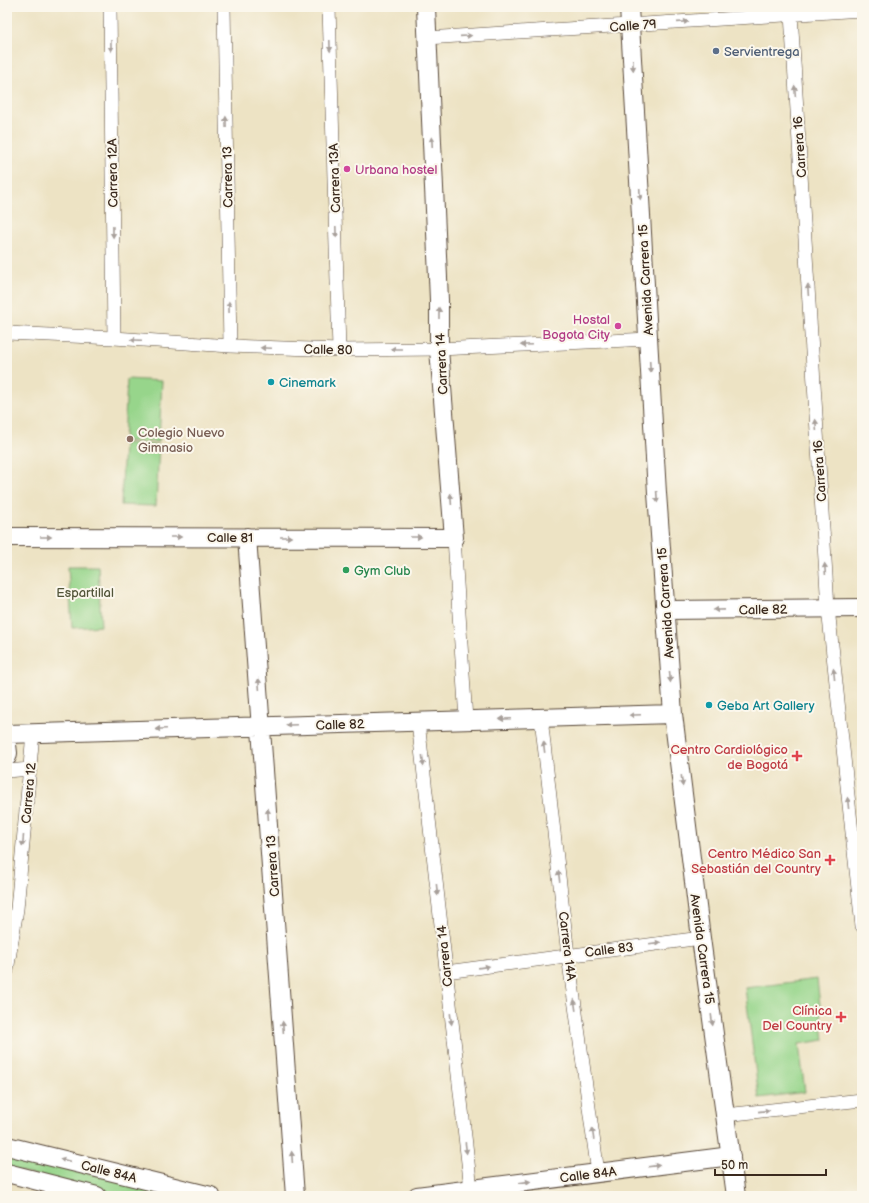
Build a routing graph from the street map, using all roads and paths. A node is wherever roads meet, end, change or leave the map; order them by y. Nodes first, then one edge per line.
1 (110, 7) edge
2 (224, 7) edge
3 (329, 7) edge
4 (426, 7) edge
5 (629, 7) edge
6 (862, 10) edge
7 (791, 14) junction
8 (630, 26) junction
9 (427, 38) junction
10 (7, 333) edge
11 (114, 338) junction
12 (649, 340) junction
13 (230, 346) junction
14 (440, 349) junction
15 (339, 350) junction
16 (7, 537) edge
17 (247, 537) junction
18 (454, 538) junction
19 (828, 608) junction
20 (862, 608) edge
21 (665, 610) junction
22 (674, 714) junction
23 (541, 718) junction
24 (466, 720) junction
25 (418, 722) junction
26 (262, 726) junction
27 (33, 733) junction
28 (7, 734) edge
29 (7, 745) edge
30 (7, 757) edge
31 (30, 769) junction
32 (7, 770) edge
33 (862, 926) edge
34 (701, 938) junction
35 (568, 955) junction
36 (7, 971) edge
37 (446, 972) junction
38 (862, 1100) edge
39 (725, 1116) junction
40 (7, 1146) edge
41 (731, 1156) junction
42 (7, 1173) edge
43 (598, 1173) junction
44 (471, 1189) junction
45 (97, 1196) edge
46 (211, 1196) edge
47 (295, 1196) edge
48 (417, 1196) edge
49 (736, 1196) edge

1 -> 11 street, Carrera 12A
13 -> 2 street, Carrera 13
3 -> 15 street, Carrera 13A
4 - 9 street, Carrera 14
5 - 8 street, Avenida Carrera 15
6 - 7 street, Calle 79
8 -> 7 street, Calle 79
19 -> 7 street, Carrera 16
9 -> 8 street, Calle 79
8 -> 12 street, Avenida Carrera 15
14 -> 9 street, Carrera 14
10 - 11 street, Calle 80
13 -> 11 street, Calle 80
12 -> 14 street, Calle 80
12 -> 21 street, Avenida Carrera 15
15 -> 13 street, Calle 80
14 -> 15 street, Calle 80
18 -> 14 street, Carrera 14
16 -> 17 street, Calle 81
17 -> 18 street, Calle 81
26 -> 17 street, Carrera 13
18 - 24 street, Carrera 14
19 - 20 street, Calle 82
19 -> 21 street, Calle 82
33 -> 19 street, Carrera 16
21 -> 22 street, Avenida Carrera 15
22 -> 23 street, Calle 82
22 -> 34 street, Avenida Carrera 15
23 -> 24 street, Calle 82
35 -> 23 street, Carrera 14A
24 - 25 street, Calle 82
25 -> 26 street, Calle 82
25 -> 37 street, Carrera 14
26 -> 27 street, Calle 82
47 -> 26 street, Carrera 13
27 - 28 street, Calle 82
27 - 31 street, Carrera 12
29 - 30 street
31 - 32 street
31 -> 36 street, Carrera 12
35 -> 34 street, Calle 83
34 -> 39 street, Avenida Carrera 15
37 -> 35 street, Calle 83
43 -> 35 street, Carrera 14A
37 -> 44 street, Carrera 14
39 -> 38 street
39 - 41 street, Avenida Carrera 15
46 -> 40 street, Calle 84A
43 -> 41 street, Calle 84A
41 - 49 street, Avenida Carrera 15
42 - 45 street, Calle 84A
44 -> 43 street, Calle 84A
44 - 48 street, Calle 84A

